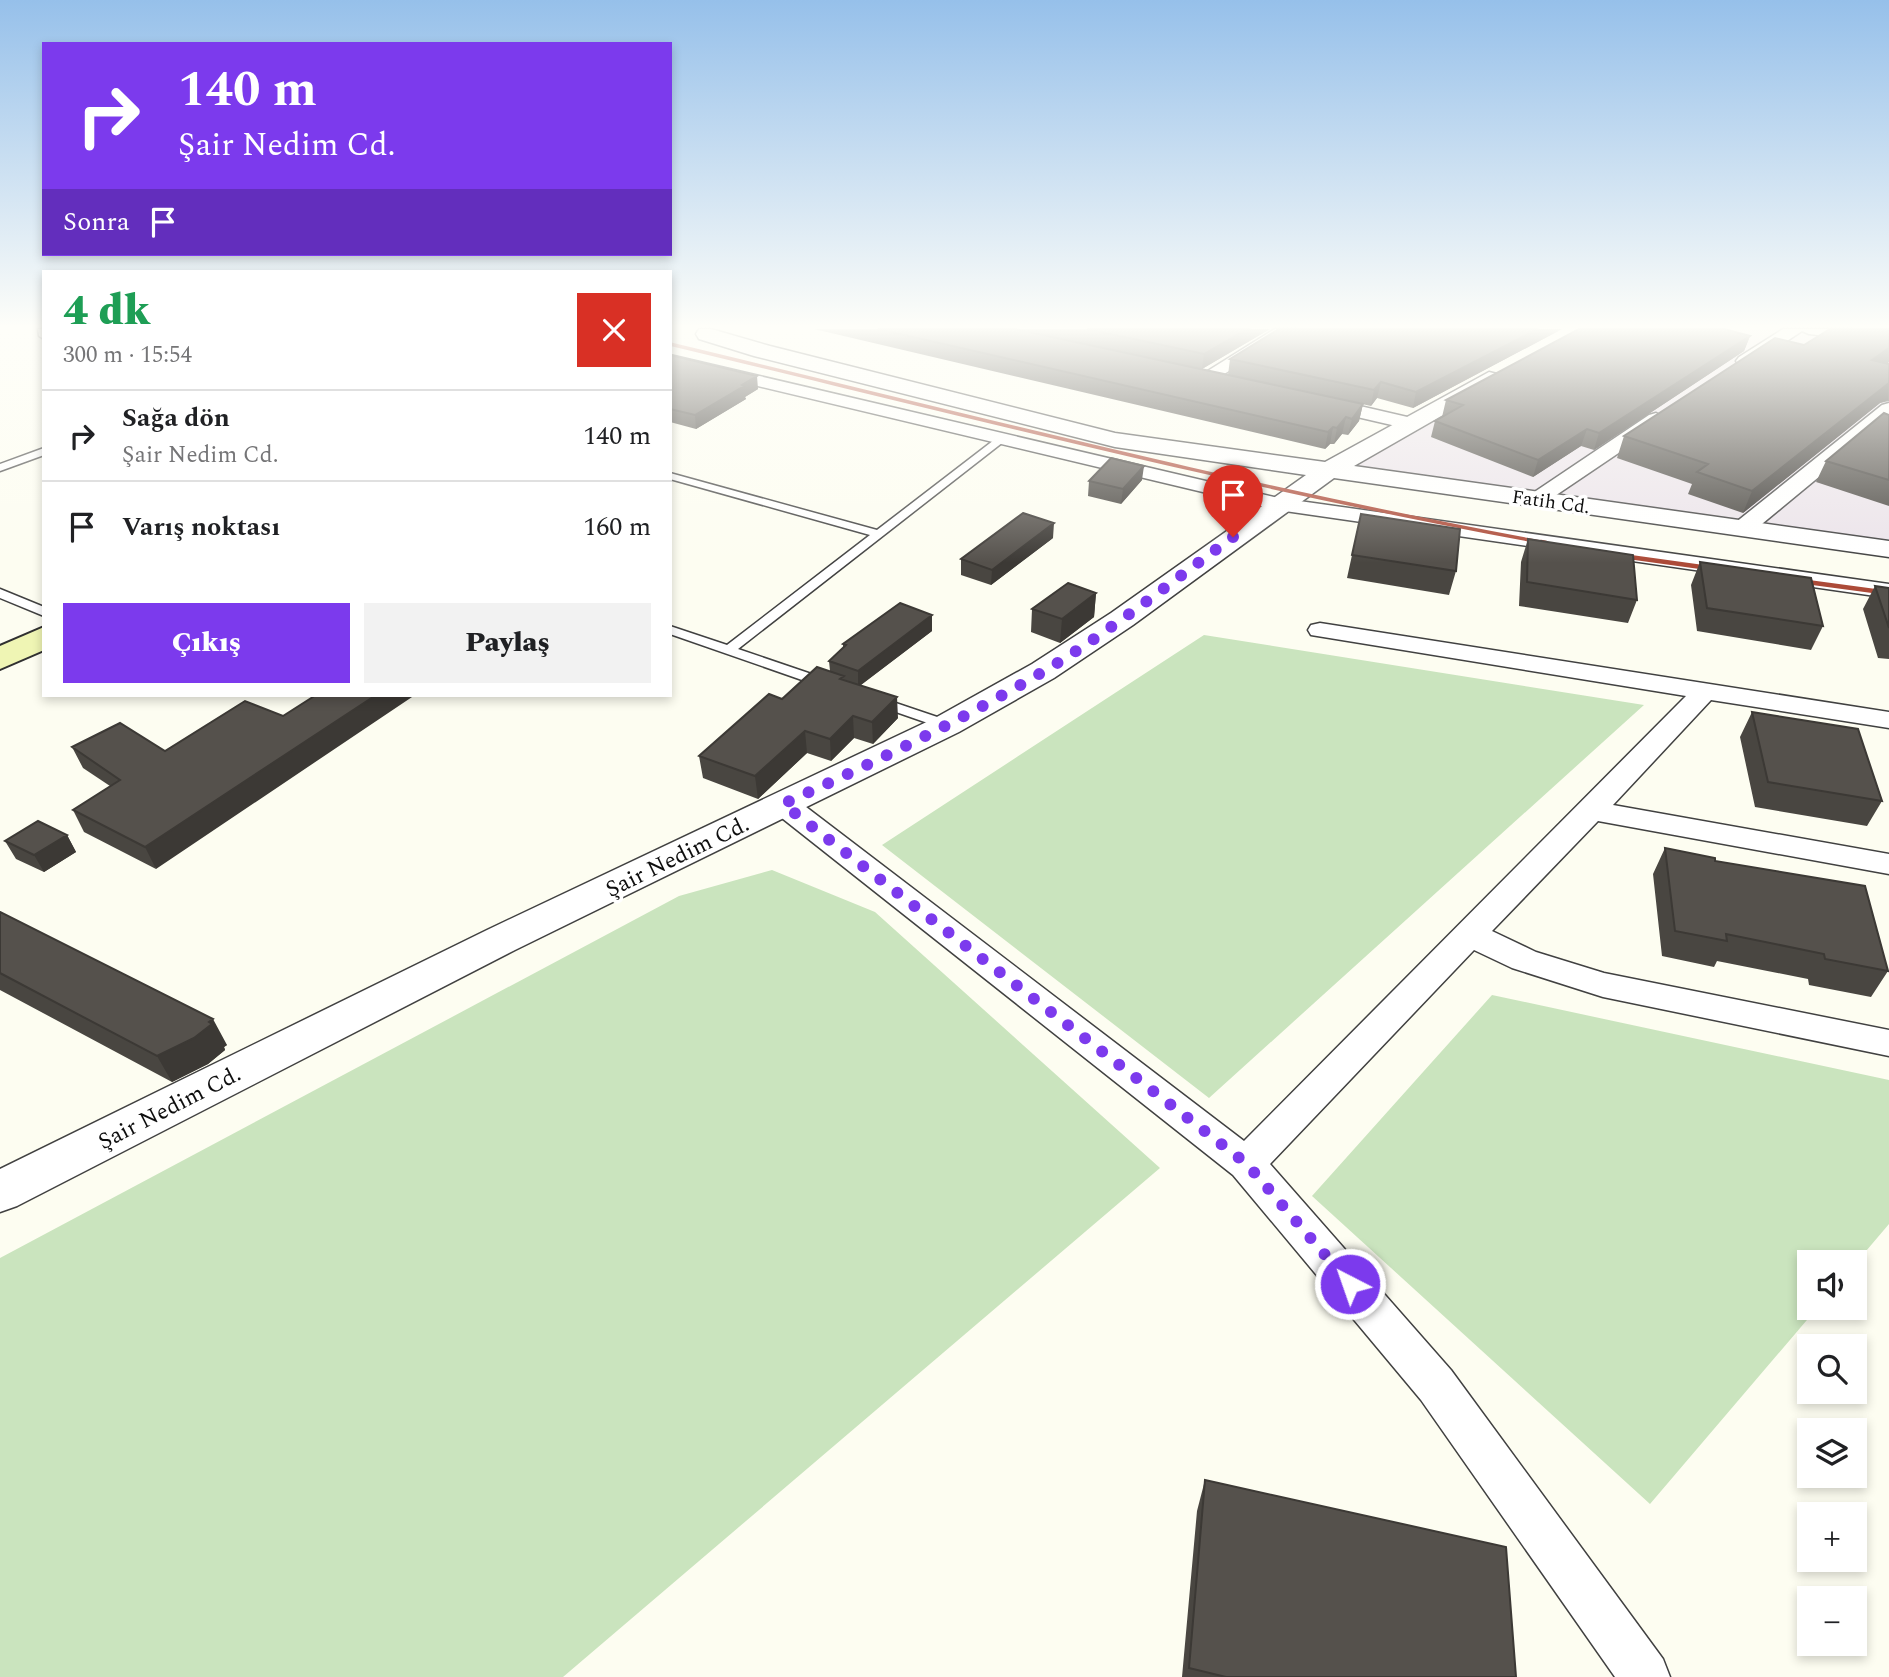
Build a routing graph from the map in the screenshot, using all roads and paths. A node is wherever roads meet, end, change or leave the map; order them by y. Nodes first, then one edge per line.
1 (869, 407) edge
2 (985, 407) edge
3 (1338, 407) edge
4 (1438, 407) edge
5 (1889, 409) edge
6 (1670, 410) edge
7 (1409, 423) junction
8 (1002, 439) junction
9 (42, 452) edge
10 (0, 468) edge
11 (1329, 470) junction
12 (672, 477) edge
13 (1535, 499) junction
14 (1278, 504) junction
15 (1743, 528) junction
16 (879, 534) junction
17 (1889, 550) edge
18 (1889, 591) edge
19 (0, 593) edge
20 (42, 611) edge
21 (1320, 630) dead end
22 (672, 631) edge
23 (42, 638) edge
24 (729, 650) junction
25 (0, 659) edge
26 (845, 690) edge
27 (1705, 691) junction
28 (870, 699) edge
29 (1889, 720) edge
30 (947, 725) junction
31 (783, 804) junction
32 (1591, 810) junction
33 (1889, 864) edge
34 (1471, 935) junction
35 (1889, 1043) edge
36 (1247, 1164) junction
37 (2, 1188) edge
38 (1645, 1677) edge

1 - 8 street
2 - 11 street, Fatih Cd.
3 - 7 street
4 - 7 street, Şair Nedim Cd.
5 - 15 street
6 - 13 street
7 - 11 street, Şair Nedim Cd.
8 - 14 street
8 - 16 lane
9 - 10 lane
11 - 13 street, Fatih Cd.
11 - 14 street, Şair Nedim Cd.
12 - 16 lane
13 - 15 street, Fatih Cd.
14 - 18 street
14 - 30 street, Şair Nedim Cd.
15 - 17 street, Fatih Cd.
16 - 24 lane
19 - 20 lane
21 - 27 street
22 - 24 lane
23 - 25 main road
24 - 26 lane
27 - 29 street
27 - 32 street
28 - 30 lane
30 - 31 street, Şair Nedim Cd.
31 - 36 street
31 - 37 street, Şair Nedim Cd.
32 - 33 street
32 - 34 street
34 - 35 street
34 - 36 street
36 - 38 street

